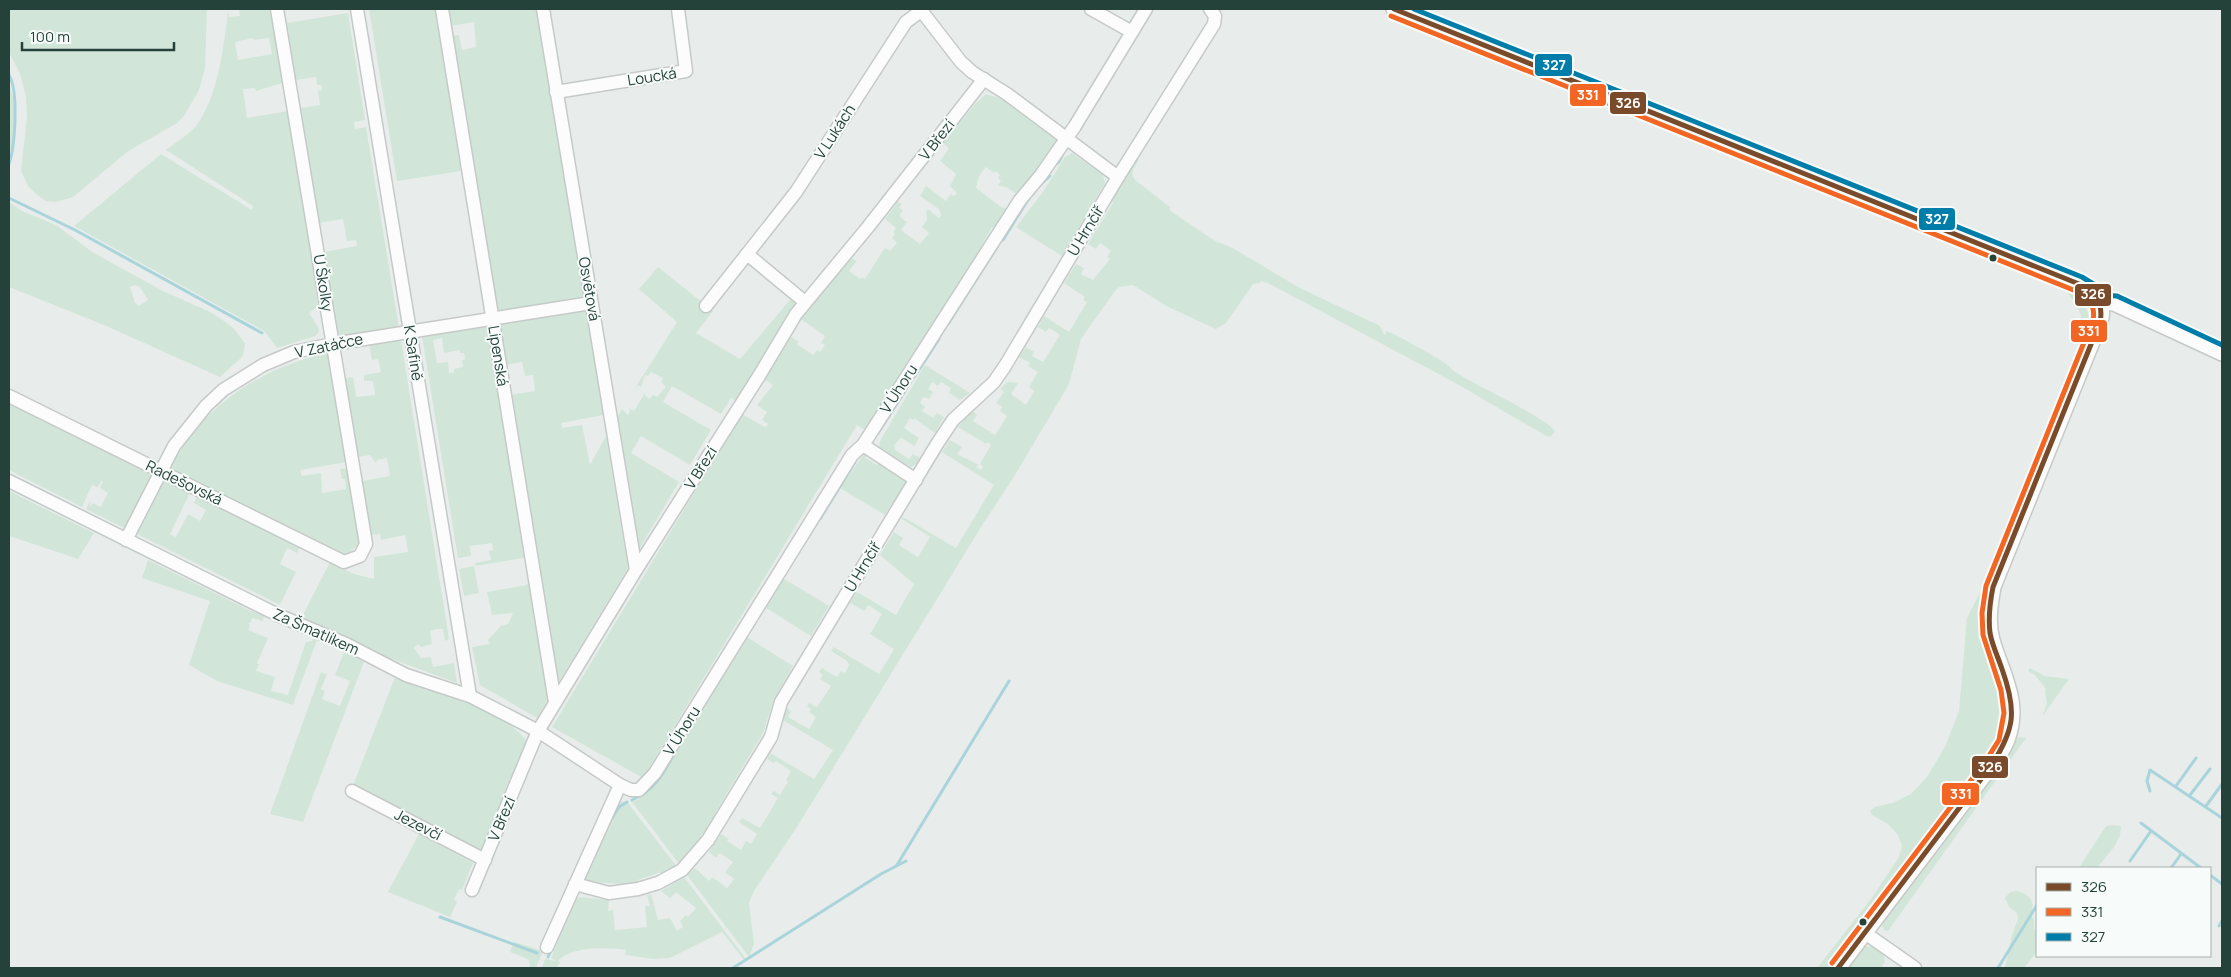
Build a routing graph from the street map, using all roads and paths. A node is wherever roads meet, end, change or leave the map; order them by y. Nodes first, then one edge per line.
1 (277, 9) edge
2 (357, 9) edge
3 (442, 9) edge
4 (543, 9) edge
5 (678, 9) edge
6 (1090, 9) edge
7 (1146, 9) edge
8 (1210, 9) edge
9 (1394, 9) edge
10 (921, 10) edge
11 (1132, 32) junction
12 (984, 79) junction
13 (556, 92) junction
14 (1066, 138) junction
15 (1118, 177) junction
16 (747, 254) junction
17 (805, 302) junction
18 (2100, 302) junction
19 (591, 303) junction
20 (706, 306) dead end
21 (492, 318) junction
22 (410, 332) junction
23 (333, 344) junction
24 (2222, 353) edge
25 (9, 396) edge
26 (863, 445) junction
27 (161, 471) junction
28 (916, 480) junction
29 (9, 481) edge
30 (126, 540) junction
31 (360, 556) joint
32 (636, 570) junction
33 (470, 696) junction
34 (555, 702) junction
35 (538, 731) junction
36 (620, 786) junction
37 (352, 791) dead end
38 (485, 860) junction
39 (575, 884) junction
40 (472, 890) dead end
41 (1865, 933) junction
42 (547, 947) dead end
43 (1838, 968) edge
44 (1914, 968) edge

1 - 23 street, U Školky
2 - 22 street, K Safině
3 - 21 street, Lipenská
4 - 13 street, Osvětová
5 - 13 street, Loucká
6 - 11 street
7 - 11 street, V Úhoru
8 - 15 street, U Hrnčíř
9 - 18 street
10 - 12 street
10 - 16 street, V Lukách
11 - 14 street, V Úhoru
12 - 14 street
12 - 17 street, V Březí
13 - 19 street, Osvětová
14 - 15 street
14 - 26 street, V Úhoru
15 - 28 street, U Hrnčíř
16 - 17 street
16 - 20 street, V Lukách
17 - 32 street, V Březí
18 - 24 street
18 - 41 street
19 - 21 street, V Zatáčce
19 - 32 street, Osvětová
21 - 22 street, V Zatáčce
21 - 34 street, Lipenská
22 - 23 street, V Zatáčce
22 - 33 street, K Safině
23 - 27 street, V Zatáčce
23 - 31 street, U Školky
25 - 27 street, Radešovská
26 - 28 street
26 - 36 street, V Úhoru
27 - 30 street, V Zatáčce
27 - 31 street, Radešovská
28 - 39 street, U Hrnčíř
29 - 30 street, Za Šmatlíkem
30 - 33 street, Za Šmatlíkem
32 - 34 street, V Březí
33 - 35 street, Za Šmatlíkem
34 - 35 street, V Březí
35 - 36 street, Za Šmatlíkem
35 - 38 street, V Březí
36 - 39 street
37 - 38 street, Jezevčí
38 - 40 street, V Březí
39 - 42 street
41 - 43 street
41 - 44 street

